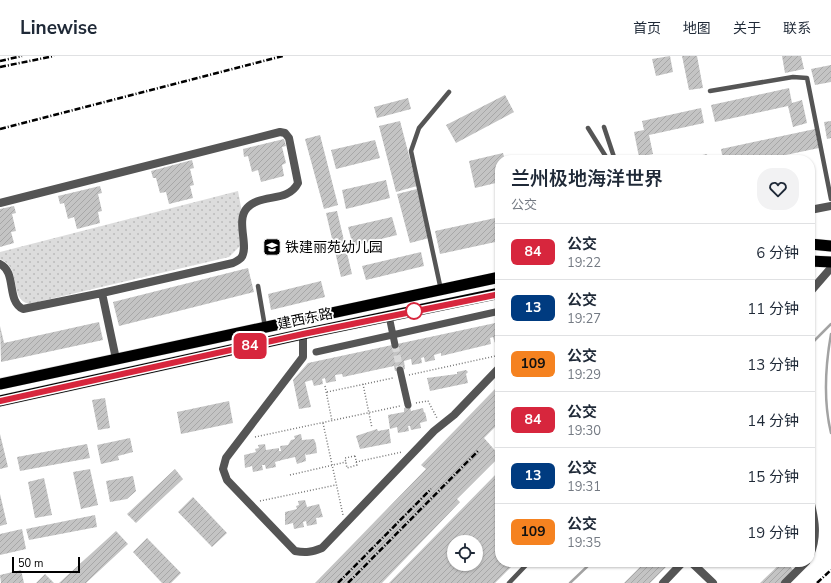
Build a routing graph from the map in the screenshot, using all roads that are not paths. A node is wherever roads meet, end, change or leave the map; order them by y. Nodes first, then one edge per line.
1 (710, 91) dead end
2 (449, 92) dead end
3 (604, 127) dead end
4 (588, 128) dead end
5 (605, 155) edge
6 (613, 155) edge
7 (831, 199) edge
8 (0, 203) edge
9 (831, 206) edge
10 (815, 209) edge
11 (815, 244) edge
12 (831, 246) edge
13 (815, 262) edge
14 (0, 264) edge
15 (829, 264) edge
16 (495, 278) edge
17 (815, 285) edge
18 (258, 286) dead end
19 (441, 291) junction
20 (102, 293) junction
21 (495, 295) edge
22 (495, 312) edge
23 (389, 316) junction
24 (265, 327) junction
25 (303, 334) junction
26 (393, 335) junction
27 (395, 344) tunnel mouth
28 (316, 352) dead end
29 (116, 359) junction
30 (495, 372) edge
31 (401, 373) tunnel mouth
32 (0, 384) edge
33 (0, 401) edge
34 (408, 405) road end
35 (815, 528) edge
36 (815, 543) edge
37 (524, 567) edge
38 (679, 567) edge
39 (696, 567) edge
40 (801, 567) edge
41 (509, 583) edge
42 (663, 583) edge
43 (713, 583) edge
44 (785, 583) edge

1 - 7 lane
2 - 19 lane
3 - 6 lane
4 - 5 lane
8 - 20 street
9 - 10 street
11 - 12 highway
13 - 15 highway
14 - 20 street
15 - 17 street
16 - 19 highway, 建西东路
18 - 24 lane
19 - 24 highway, 建西东路
20 - 29 street
21 - 23 highway, 建西东路
22 - 26 street
23 - 25 highway, 建西东路
23 - 26 street
24 - 29 highway, 建西东路
25 - 30 street
25 - 33 highway, 建西东路
26 - 27 street
26 - 28 street
29 - 32 highway, 建西东路
31 - 34 street
35 - 36 street
37 - 41 lane
38 - 42 street
39 - 43 street
40 - 44 street

